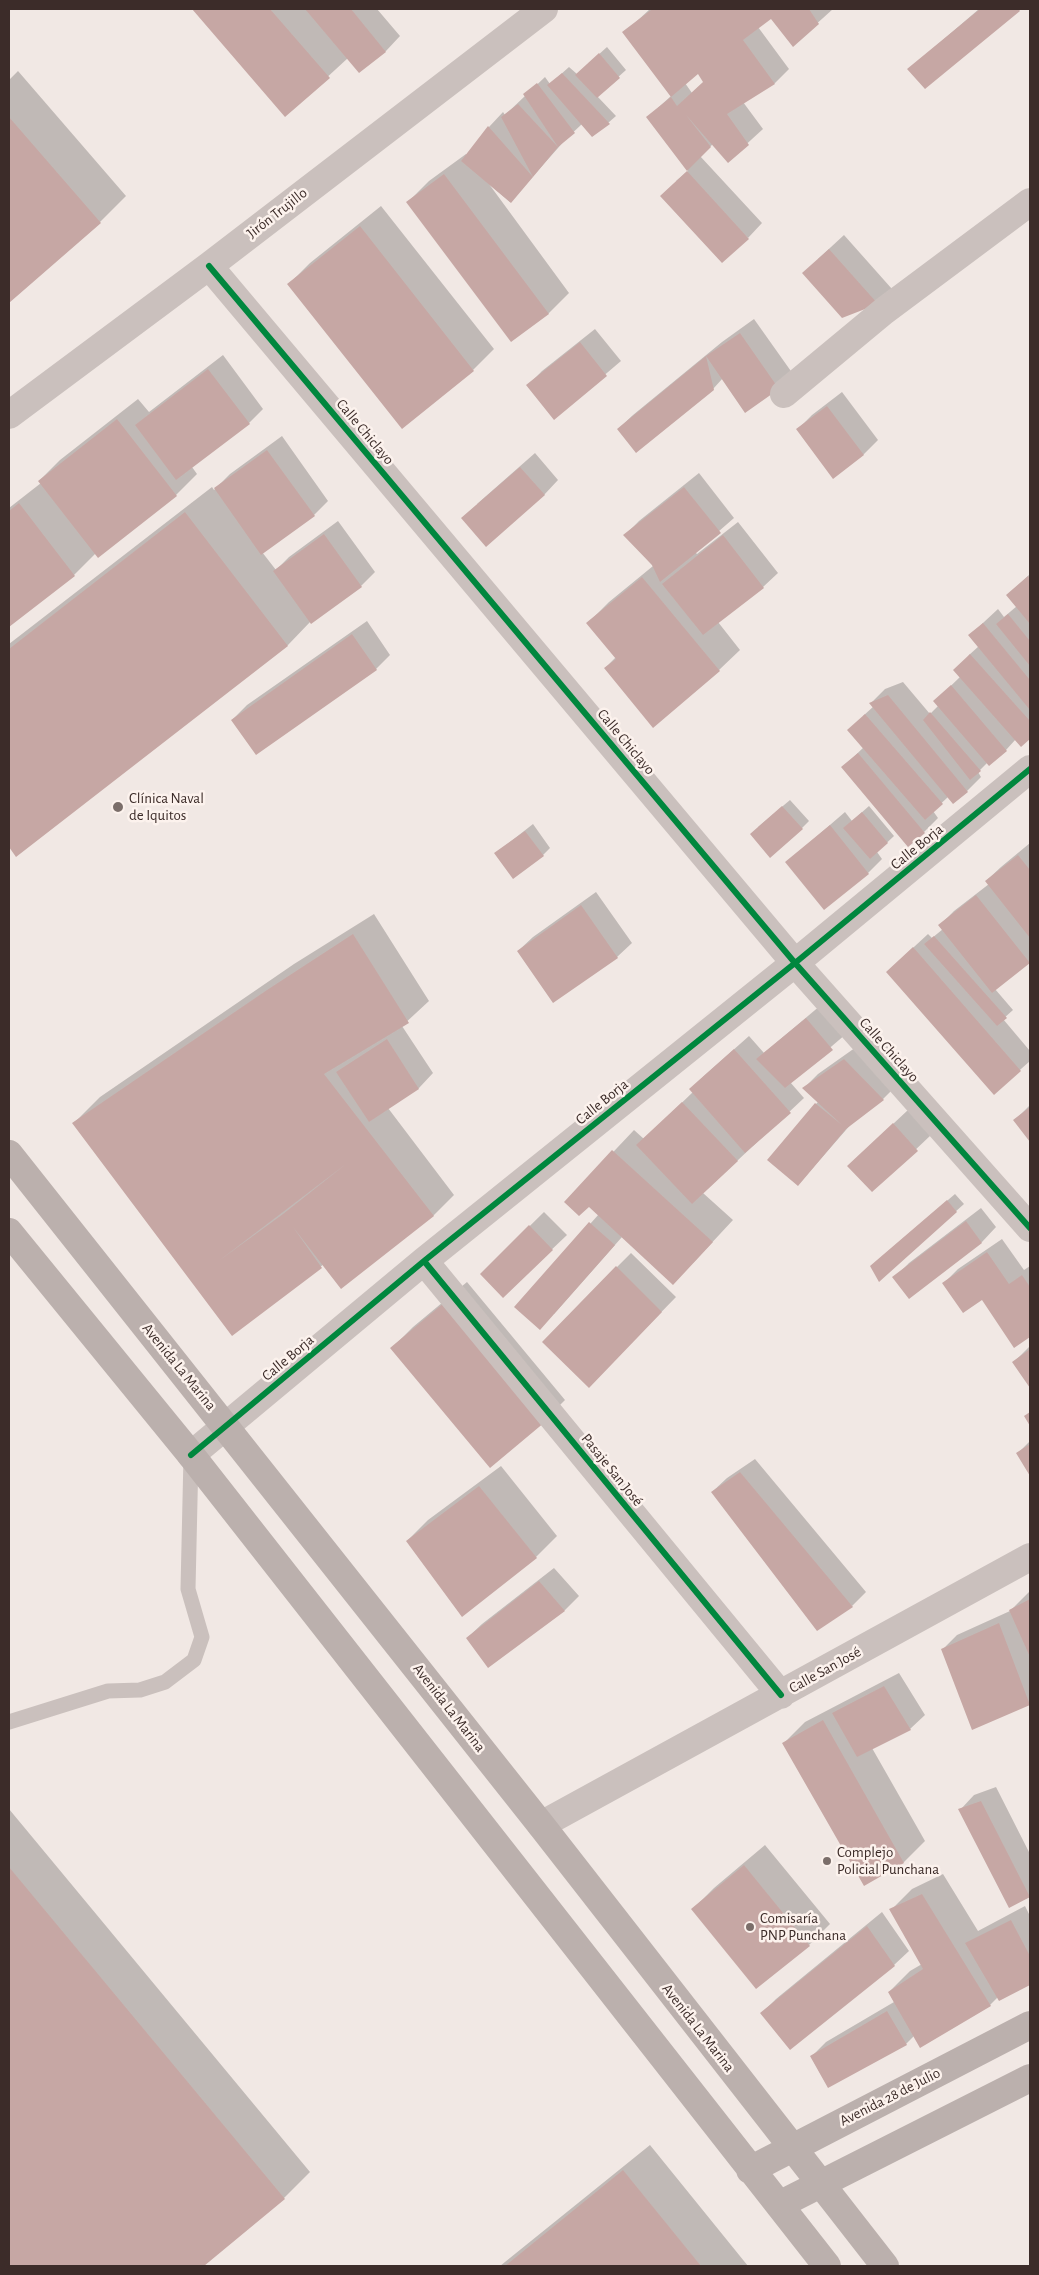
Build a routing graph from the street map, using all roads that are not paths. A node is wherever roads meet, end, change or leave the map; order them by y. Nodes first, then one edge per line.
1 (544, 9) edge
2 (1030, 202) edge
3 (209, 266) junction
4 (784, 394) dead end
5 (9, 415) edge
6 (1030, 769) edge
7 (795, 963) junction
8 (9, 1154) edge
9 (1030, 1228) edge
10 (9, 1232) edge
11 (424, 1261) junction
12 (226, 1426) junction
13 (191, 1455) junction
14 (1030, 1557) edge
15 (780, 1695) junction
16 (9, 1722) edge
17 (541, 1825) junction
18 (1030, 2025) edge
19 (1030, 2078) edge
20 (791, 2148) junction
21 (750, 2170) junction
22 (820, 2184) junction
23 (779, 2205) junction
24 (827, 2266) edge
25 (885, 2266) edge

1 - 3 street, Jirón Trujillo
2 - 4 street
3 - 5 street, Jirón Trujillo
3 - 7 street, Calle Chiclayo
6 - 7 street, Calle Borja
7 - 9 street, Calle Chiclayo
7 - 11 street, Calle Borja
8 - 12 main road, Avenida La Marina
10 - 13 main road
11 - 12 street, Calle Borja
11 - 15 street, Pasaje San José
12 - 13 street, Calle Borja
12 - 17 main road, Avenida La Marina
13 - 16 lane
13 - 21 main road
14 - 15 street, Calle San José
15 - 17 street, Calle San José
17 - 20 main road, Avenida La Marina
18 - 20 main road, Avenida 28 de Julio
19 - 22 main road
20 - 21 main road, Avenida 28 de Julio
20 - 22 main road, Avenida La Marina
21 - 23 main road
22 - 23 main road
22 - 25 main road, Avenida La Marina
23 - 24 main road

